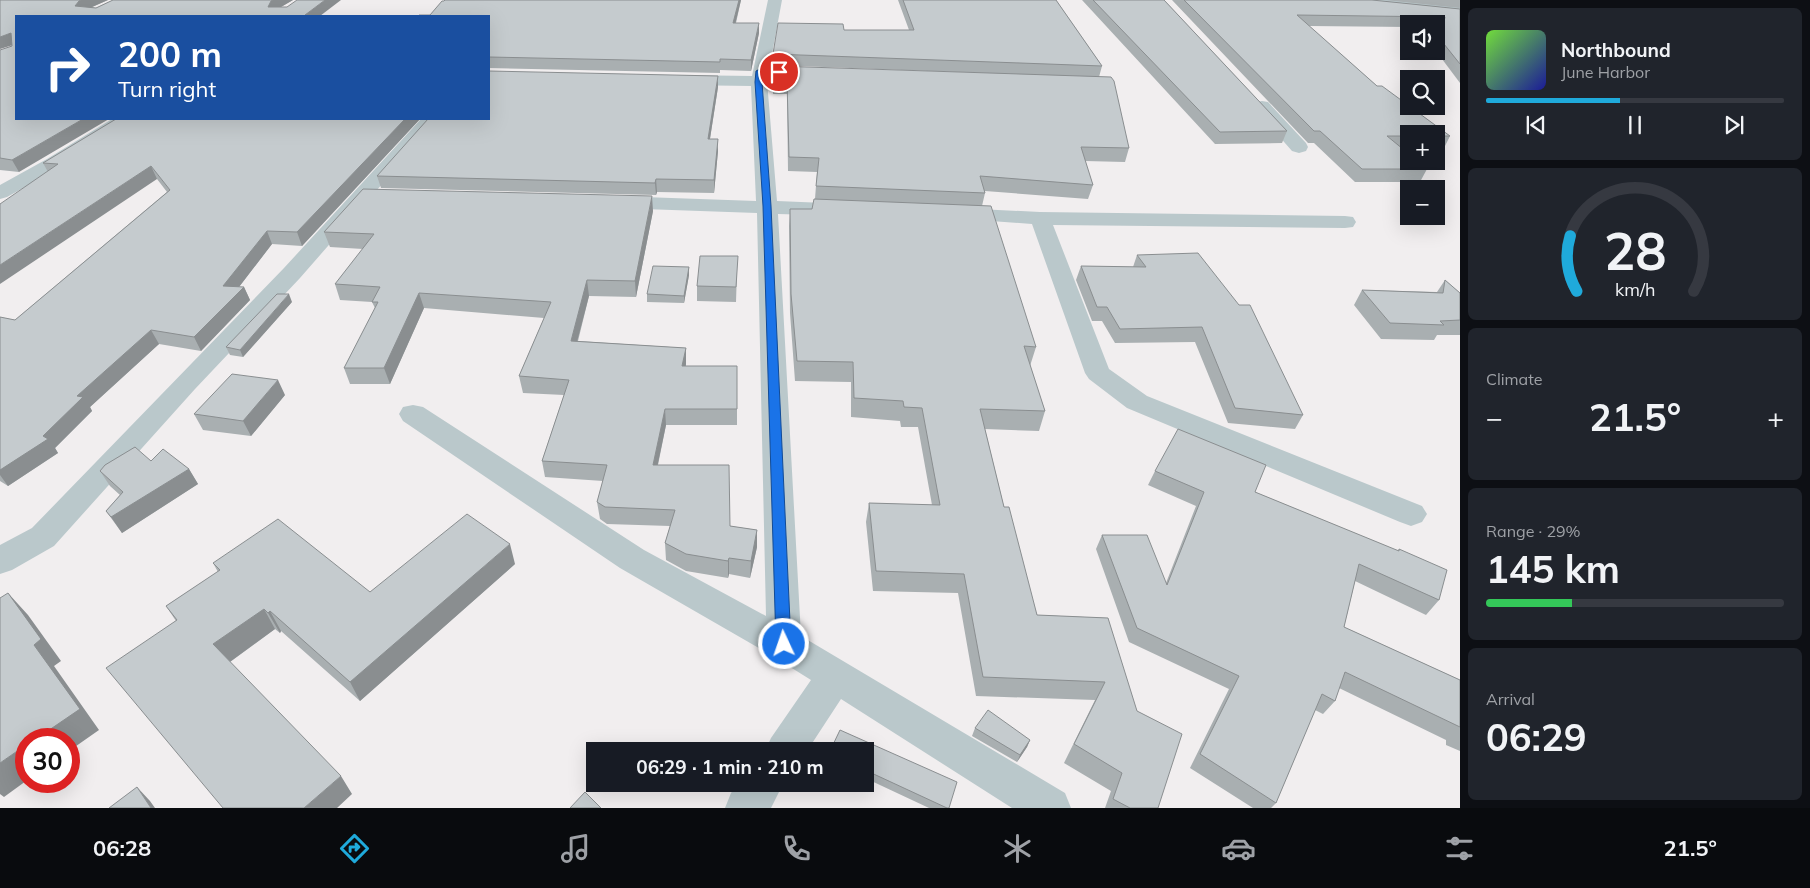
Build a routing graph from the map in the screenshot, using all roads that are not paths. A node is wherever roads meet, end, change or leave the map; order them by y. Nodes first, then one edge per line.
1 (775, 0) edge
2 (1378, 0) edge
3 (1362, 2) edge
4 (1460, 10) edge
5 (1460, 14) edge
6 (766, 75) junction
7 (669, 79) edge
8 (1253, 98) edge
9 (122, 120) edge
10 (429, 120) edge
11 (1299, 147) dead end
12 (0, 192) edge
13 (361, 196) junction
14 (391, 197) edge
15 (599, 202) edge
16 (767, 206) junction
17 (864, 210) edge
18 (942, 214) edge
19 (1040, 218) junction
20 (1345, 222) dead end
21 (413, 414) dead end
22 (1411, 514) dead end
23 (0, 561) edge
24 (784, 644) junction
25 (835, 676) junction
26 (791, 742) edge
27 (757, 792) edge
28 (746, 808) edge
29 (1050, 808) edge

1 - 6 street
2 - 4 street
3 - 5 street
6 - 7 street
6 - 16 street
8 - 11 street
9 - 12 street
10 - 13 street
13 - 14 street
13 - 23 street
15 - 16 street
16 - 17 street
16 - 24 street
18 - 19 street
19 - 20 street
19 - 22 street
21 - 24 street
24 - 25 street
25 - 26 street
25 - 29 street
27 - 28 street

